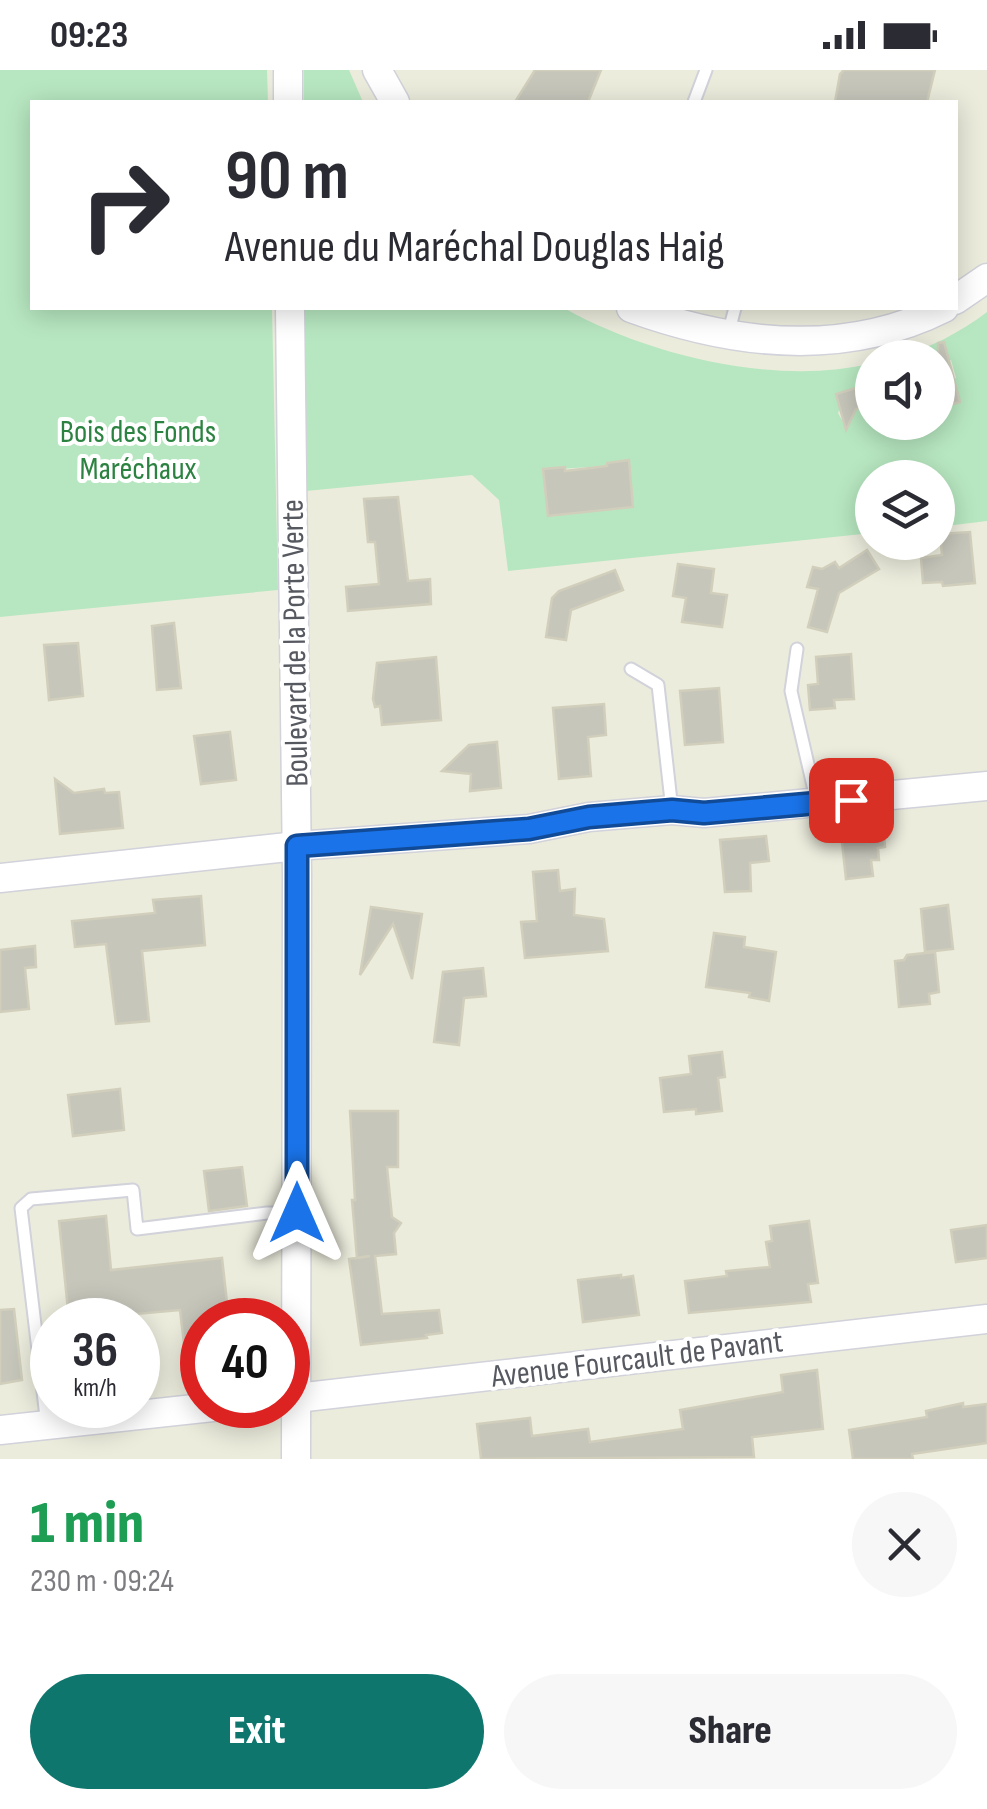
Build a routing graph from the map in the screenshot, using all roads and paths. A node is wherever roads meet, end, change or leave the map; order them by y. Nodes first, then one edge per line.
1 (288, 70) edge
2 (377, 70) edge
3 (706, 70) edge
4 (288, 100) edge
5 (394, 100) edge
6 (695, 100) edge
7 (987, 278) edge
8 (958, 298) edge
9 (290, 310) edge
10 (636, 310) edge
11 (940, 310) edge
12 (731, 321) edge
13 (797, 649) dead end
14 (630, 668) dead end
15 (987, 786) edge
16 (817, 803) junction
17 (672, 810) junction
18 (297, 846) junction
19 (0, 878) edge
20 (297, 1213) junction
21 (31, 1298) edge
22 (295, 1298) edge
23 (987, 1319) edge
24 (310, 1397) edge
25 (30, 1427) edge
26 (294, 1428) edge
27 (0, 1430) edge
28 (296, 1459) edge

1 - 4 street
2 - 5 street
3 - 6 lane
7 - 8 street
9 - 18 street, Boulevard de la Porte Verte
10 - 12 street
11 - 12 street
13 - 16 lane
14 - 17 lane
15 - 16 street
16 - 17 street
17 - 18 street
18 - 19 street
18 - 20 street, Boulevard de la Porte Verte
20 - 21 lane
20 - 22 street, Boulevard de la Porte Verte
23 - 24 street, Avenue Fourcault de Pavant
25 - 27 street
26 - 28 street, Boulevard de la Porte Verte

